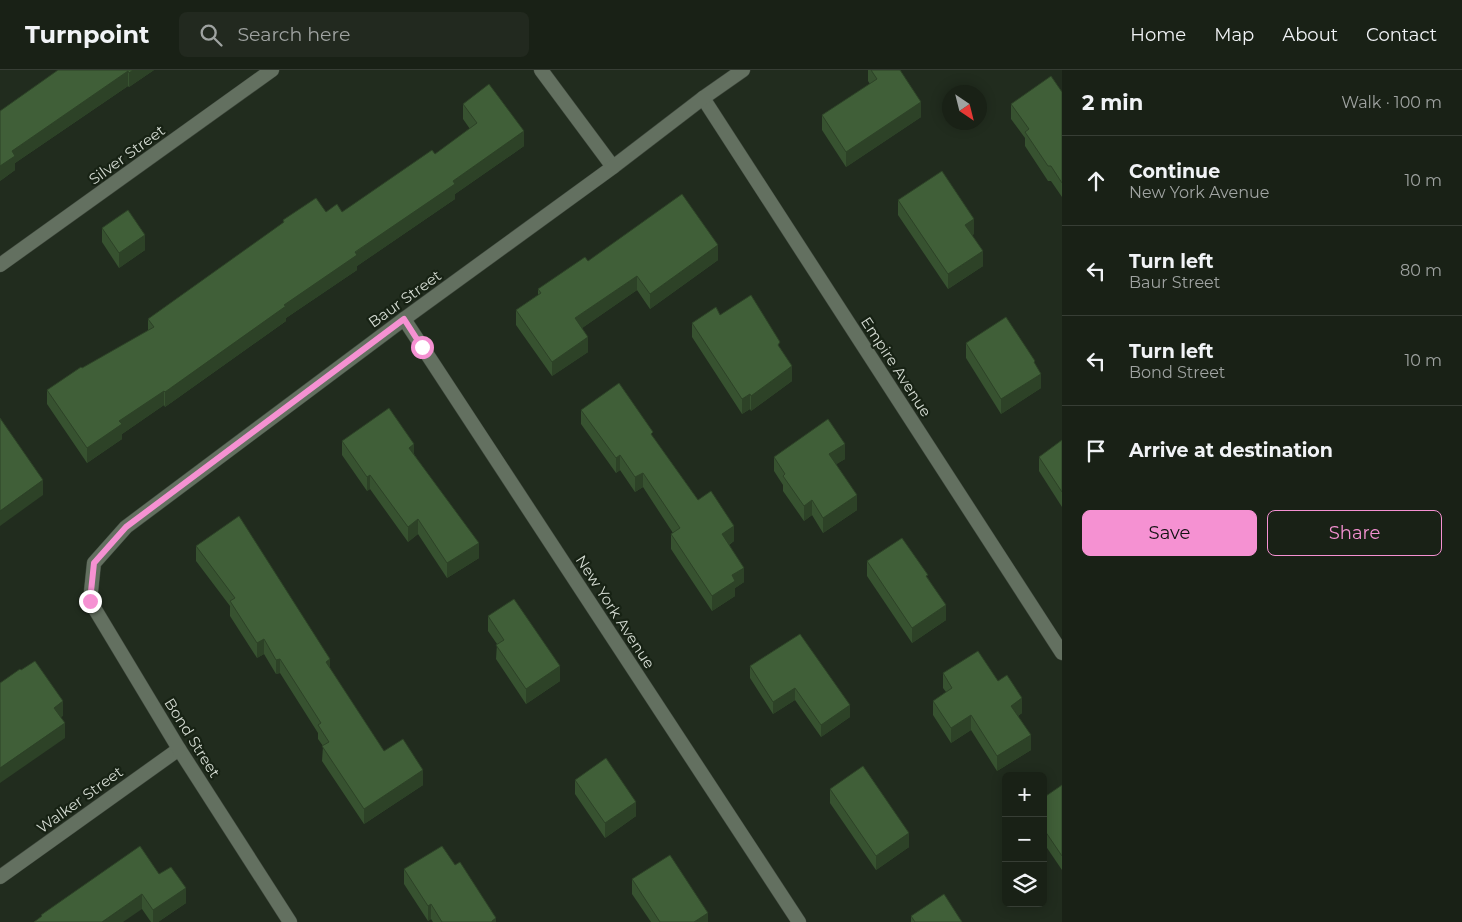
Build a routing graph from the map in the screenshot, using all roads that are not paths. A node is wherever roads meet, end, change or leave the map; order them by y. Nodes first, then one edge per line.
1 (272, 70) edge
2 (541, 70) edge
3 (743, 70) edge
4 (703, 98) junction
5 (613, 167) junction
6 (0, 266) edge
7 (404, 319) junction
8 (94, 563) joint
9 (1062, 653) edge
10 (179, 749) junction
11 (0, 877) edge
12 (290, 922) edge
13 (799, 922) edge

1 - 6 street, Silver Street
2 - 5 street
3 - 4 street, Baur Street
4 - 5 street, Baur Street
4 - 9 street, Empire Avenue
5 - 7 street, Baur Street
7 - 8 street, Baur Street
7 - 13 street, New York Avenue
8 - 10 street, Bond Street
10 - 11 street, Walker Street
10 - 12 street, Bond Street

